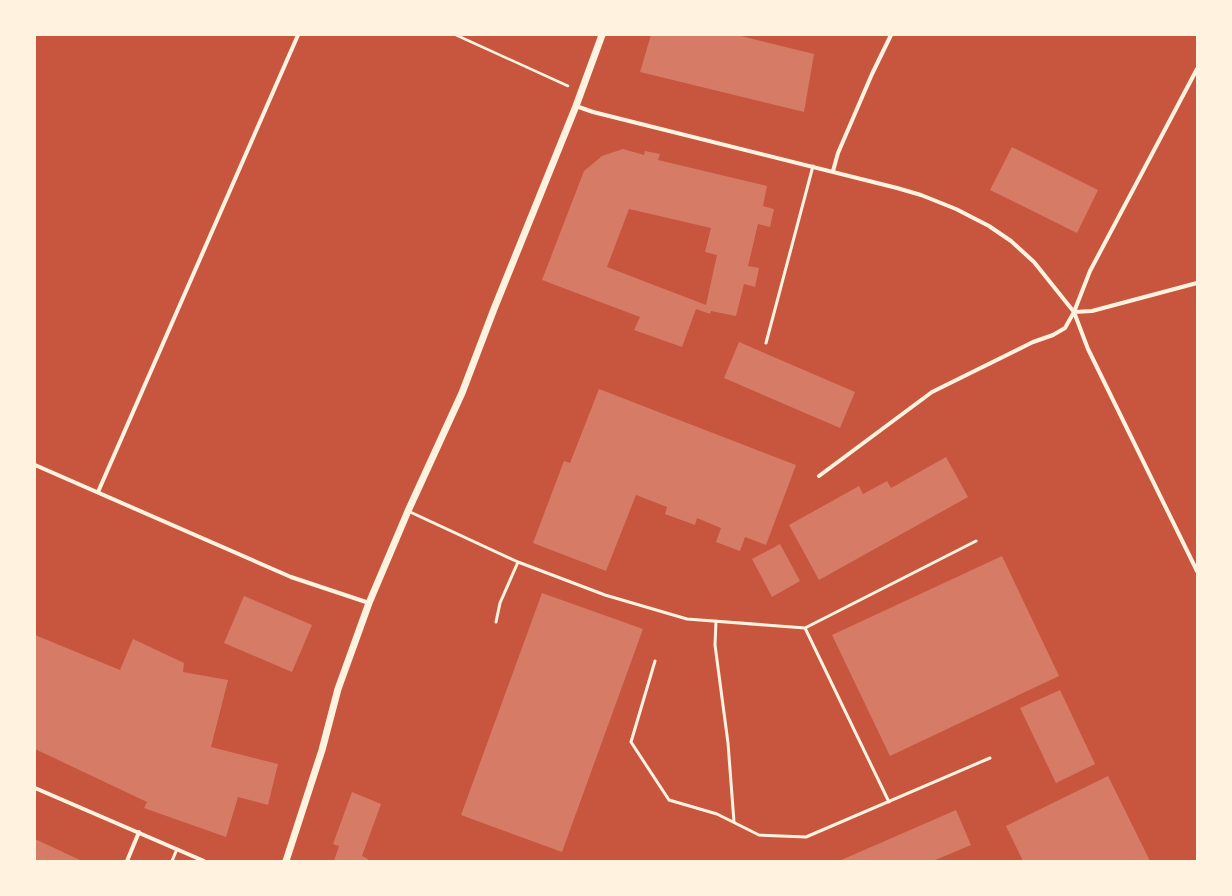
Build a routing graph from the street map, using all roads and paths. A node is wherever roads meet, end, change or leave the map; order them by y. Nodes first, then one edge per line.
1 (298, 35) edge
2 (456, 35) edge
3 (602, 35) edge
4 (891, 35) edge
5 (1197, 69) edge
6 (581, 92) junction
7 (576, 106) junction
8 (813, 166) junction
9 (833, 171) junction
10 (1197, 283) edge
11 (1074, 312) junction
12 (766, 343) dead end
13 (35, 465) edge
14 (819, 476) dead end
15 (98, 492) junction
16 (408, 511) junction
17 (976, 541) dead end
18 (518, 562) junction
19 (1197, 571) edge
20 (369, 603) junction
21 (716, 621) junction
22 (496, 622) dead end
23 (805, 628) junction
24 (655, 662) dead end
25 (990, 758) dead end
26 (35, 788) edge
27 (889, 802) junction
28 (734, 822) junction
29 (139, 832) junction
30 (177, 849) junction
31 (127, 861) edge
32 (172, 861) edge
33 (204, 861) edge
34 (286, 861) edge

1 - 15 street
2 - 6 path
3 - 6 street
4 - 9 street
5 - 11 street
6 - 7 street
7 - 8 street
7 - 16 street
8 - 9 street
8 - 12 lane
9 - 11 street
10 - 11 street
11 - 14 street
11 - 19 street
13 - 15 street
15 - 20 street
16 - 18 lane
16 - 20 street
17 - 23 lane
18 - 21 lane
18 - 22 lane
20 - 34 street
21 - 23 lane
21 - 28 lane
23 - 27 lane
24 - 28 lane
25 - 27 lane
26 - 29 street
27 - 28 lane
29 - 30 street
29 - 31 street
30 - 32 lane
30 - 33 street

